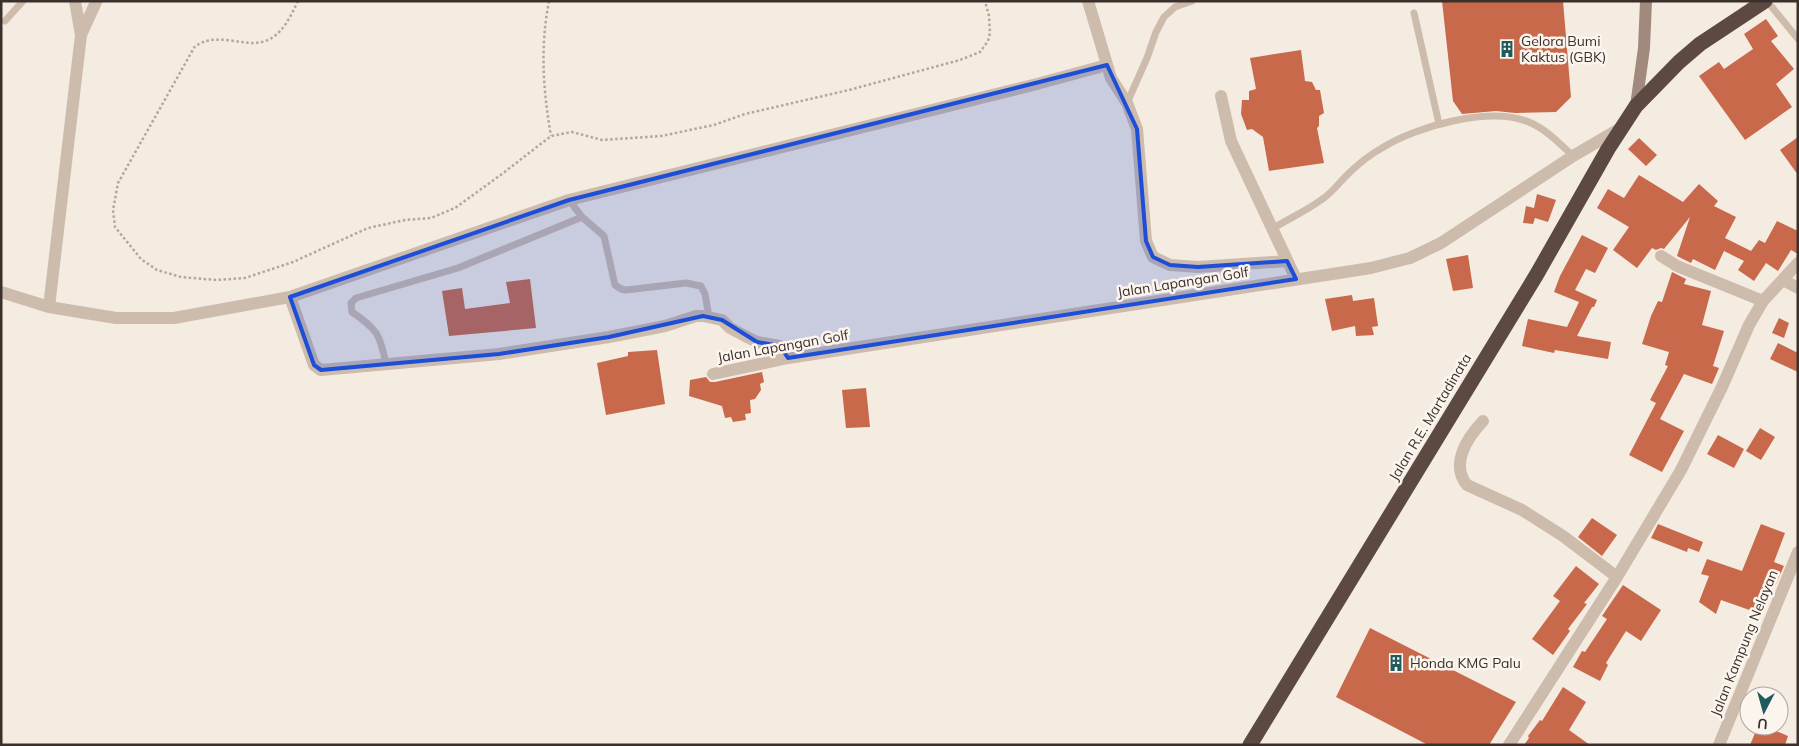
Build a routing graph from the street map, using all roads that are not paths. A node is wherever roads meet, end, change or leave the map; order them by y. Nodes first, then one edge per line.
1 (23, 1) edge
2 (76, 1) edge
3 (1088, 1) edge
4 (1192, 1) edge
5 (1646, 1) edge
6 (1766, 1) edge
7 (96, 2) edge
8 (1414, 14) dead end
9 (5, 21) dead end
10 (82, 35) junction
11 (1798, 39) edge
12 (1107, 65) junction
13 (1221, 96) dead end
14 (1127, 103) junction
15 (1636, 106) junction
16 (1439, 124) junction
17 (1623, 127) junction
18 (1573, 156) junction
19 (569, 200) junction
20 (582, 217) junction
21 (1272, 229) junction
22 (1661, 256) dead end
23 (1287, 261) junction
24 (1798, 263) edge
25 (1296, 279) junction
26 (1783, 280) junction
27 (1798, 288) edge
28 (1, 292) edge
29 (290, 297) junction
30 (1763, 301) junction
31 (49, 307) junction
32 (709, 318) junction
33 (788, 358) junction
34 (386, 364) junction
35 (713, 374) dead end
36 (1483, 421) dead end
37 (1798, 552) edge
38 (1617, 577) junction
39 (1250, 745) edge
40 (1508, 745) edge
41 (1719, 745) edge

1 - 9 lane
2 - 7 street
2 - 10 street
3 - 12 street
4 - 14 lane
5 - 15 street
6 - 11 lane
6 - 15 highway, Jalan R.E. Martadinata
7 - 10 street
8 - 16 lane
10 - 31 street
12 - 14 street
12 - 19 street
13 - 21 street
14 - 23 street
15 - 17 highway, Jalan R.E. Martadinata
16 - 18 lane
16 - 21 lane
17 - 18 street, Jalan Lapangan Golf
17 - 39 highway, Jalan R.E. Martadinata
18 - 25 street, Jalan Lapangan Golf
19 - 20 lane
19 - 29 street
20 - 32 lane
20 - 34 lane
21 - 23 street
22 - 30 street
23 - 25 street
24 - 26 street
25 - 33 street, Jalan Lapangan Golf
26 - 27 street
26 - 30 street
28 - 31 street
29 - 31 street
29 - 34 street
30 - 38 street
32 - 33 street
32 - 34 street
33 - 35 street, Jalan Lapangan Golf
36 - 38 street
37 - 41 street, Jalan Kampung Nelayan
38 - 40 street

